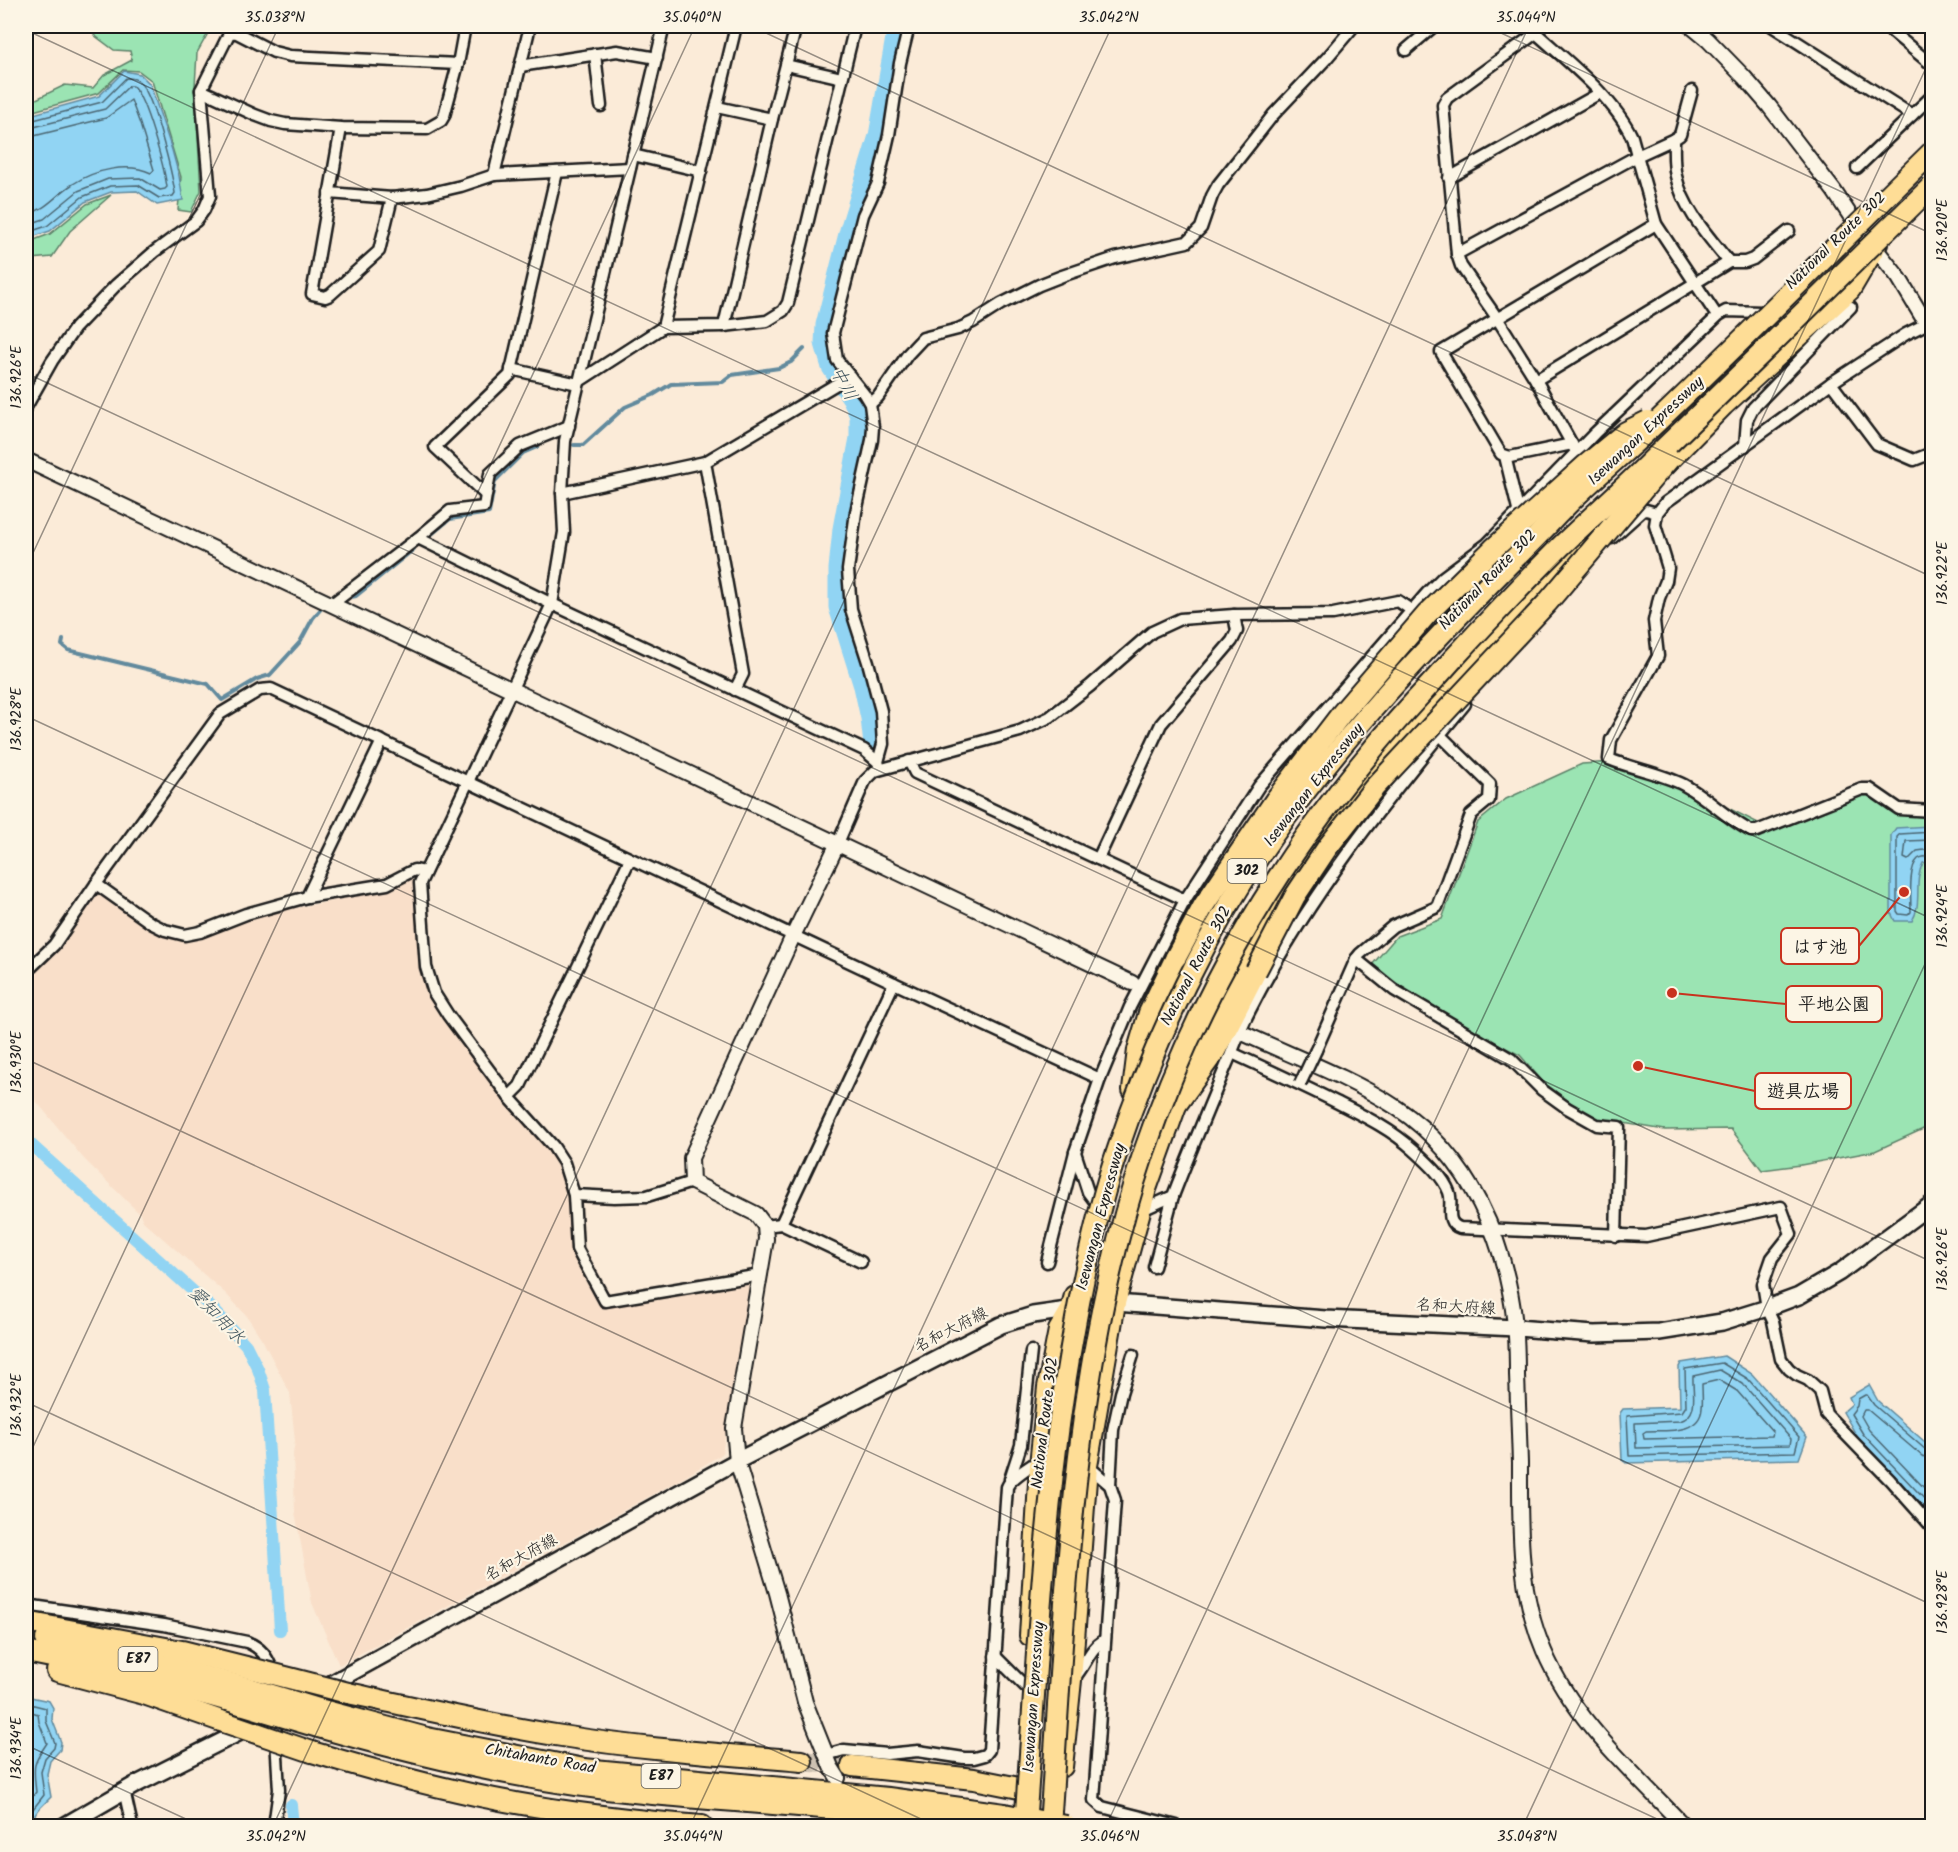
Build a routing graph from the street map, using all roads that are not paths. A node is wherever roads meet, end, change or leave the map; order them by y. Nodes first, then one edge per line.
1 (465, 26) edge
2 (530, 26) edge
3 (664, 26) edge
4 (736, 26) edge
5 (796, 26) edge
6 (855, 26) edge
7 (909, 26) edge
8 (1354, 26) edge
9 (1434, 26) edge
10 (1691, 26) edge
11 (1772, 26) edge
12 (1886, 26) edge
13 (1532, 29) edge
14 (1406, 50) dead end
15 (595, 54) junction
16 (657, 58) junction
17 (458, 64) junction
18 (786, 65) junction
19 (1932, 65) edge
20 (520, 66) junction
21 (842, 78) junction
22 (201, 90) junction
23 (1692, 91) dead end
24 (1600, 93) junction
25 (1932, 96) edge
26 (601, 106) dead end
27 (717, 107) junction
28 (1912, 115) junction
29 (772, 119) junction
30 (340, 128) junction
31 (1674, 139) junction
32 (1932, 150) edge
33 (633, 155) junction
34 (1637, 156) junction
35 (630, 168) junction
36 (1857, 168) dead end
37 (701, 171) junction
38 (557, 172) junction
39 (494, 175) junction
40 (1449, 178) junction
41 (1932, 188) edge
42 (329, 193) junction
43 (392, 198) junction
44 (1855, 223) junction
45 (1656, 224) junction
46 (1789, 231) dead end
47 (1876, 247) junction
48 (1457, 254) junction
49 (1729, 262) junction
50 (1695, 283) junction
51 (1851, 306) dead end
52 (1762, 312) junction
53 (1717, 316) junction
54 (1497, 318) junction
55 (1929, 322) edge
56 (724, 326) junction
57 (663, 327) junction
58 (511, 369) junction
59 (850, 376) junction
60 (1536, 380) junction
61 (578, 383) junction
62 (1831, 383) junction
63 (1722, 393) junction
64 (870, 404) junction
65 (26, 407) edge
66 (1662, 417) junction
67 (569, 426) junction
68 (1745, 446) junction
69 (1575, 448) junction
70 (1932, 453) edge
71 (1505, 456) junction
72 (26, 460) edge
73 (705, 462) junction
74 (562, 494) junction
75 (486, 495) junction
76 (1518, 510) junction
77 (1657, 513) junction
78 (418, 538) junction
79 (332, 604) junction
80 (552, 604) junction
81 (1411, 610) junction
82 (1234, 615) junction
83 (511, 690) junction
84 (735, 690) junction
85 (1440, 735) junction
86 (382, 741) junction
87 (909, 761) junction
88 (879, 765) junction
89 (469, 782) junction
90 (1932, 811) edge
91 (838, 843) junction
92 (630, 859) junction
93 (1098, 859) junction
94 (425, 872) junction
95 (96, 884) junction
96 (307, 897) junction
97 (1185, 900) junction
98 (793, 936) junction
99 (1356, 959) junction
100 (26, 972) edge
101 (894, 983) junction
102 (1132, 983) tunnel mouth
103 (1247, 1035) dead end
104 (1232, 1053) junction
105 (1100, 1078) junction
106 (1300, 1084) junction
107 (1133, 1090) junction
108 (509, 1097) junction
109 (1174, 1108) junction
110 (1075, 1152) junction
111 (692, 1182) junction
112 (574, 1195) junction
113 (1173, 1196) junction
114 (1097, 1204) junction
115 (1932, 1204) edge
116 (1140, 1211) junction
117 (781, 1224) junction
118 (765, 1226) junction
119 (1493, 1231) junction
120 (1616, 1236) junction
121 (861, 1262) dead end
122 (1047, 1262) dead end
123 (1154, 1268) dead end
124 (761, 1275) junction
125 (1116, 1303) junction
126 (1767, 1308) junction
127 (1070, 1310) junction
128 (1516, 1328) junction
129 (1031, 1351) dead end
130 (1133, 1355) dead end
131 (1040, 1460) junction
132 (737, 1461) junction
133 (1089, 1466) junction
134 (1010, 1479) junction
135 (1110, 1485) junction
136 (1932, 1527) edge
137 (26, 1605) edge
138 (26, 1622) edge
139 (26, 1635) edge
140 (1104, 1640) junction
141 (26, 1652) edge
142 (995, 1656) junction
143 (26, 1663) edge
144 (1072, 1680) junction
145 (1026, 1687) junction
146 (246, 1697) junction
147 (274, 1715) junction
148 (320, 1719) junction
149 (826, 1755) junction
150 (802, 1761) tunnel mouth
151 (845, 1772) joint
152 (1019, 1788) junction
153 (124, 1790) junction
154 (1060, 1797) junction
155 (1010, 1820) edge
156 (64, 1827) edge
157 (132, 1827) edge
158 (274, 1827) edge
159 (702, 1827) edge
160 (974, 1827) edge
161 (1025, 1827) edge
162 (1050, 1827) edge
163 (1058, 1827) edge
164 (1066, 1827) edge
165 (1177, 1827) edge
166 (1684, 1827) edge

1 - 17 street
2 - 20 street
3 - 16 street
4 - 27 street
5 - 18 street
6 - 21 street
7 - 59 street
8 - 64 street
9 - 14 street
10 - 44 street
11 - 28 street
12 - 19 street
13 - 24 street
13 - 40 street
15 - 16 street
15 - 20 street
15 - 26 street
16 - 33 street
17 - 22 street
17 - 30 street
18 - 21 street
18 - 29 street
20 - 39 street
21 - 56 street
22 - 30 street
22 - 65 street
23 - 31 street
24 - 34 street
24 - 40 street
25 - 28 street
27 - 29 street
27 - 37 street
28 - 36 street
29 - 56 street
30 - 42 street
31 - 34 street
31 - 49 street
32 - 44 highway, National Route 302 / 302
32 - 66 highway, Isewangan Expressway, bridge
33 - 35 street
33 - 37 street
34 - 45 street
34 - 48 street
35 - 38 street
35 - 61 street
37 - 57 street
38 - 39 street
38 - 58 street
39 - 43 street
40 - 48 street
41 - 47 highway, National Route 302 / 302
41 - 63 highway, Isewangan Expressway, bridge
42 - 43 street
42 - 43 street
44 - 47 street
44 - 52 highway, National Route 302 / 302
45 - 50 street
45 - 54 street
46 - 49 street
47 - 55 street
47 - 109 highway, National Route 302 / 302
48 - 54 street
49 - 50 street
50 - 53 street
50 - 60 street
51 - 68 street
52 - 53 street
52 - 107 highway, National Route 302 / 302
53 - 69 street
54 - 60 street
54 - 71 street
55 - 62 street
56 - 57 street
57 - 61 street
58 - 61 street
58 - 75 street
59 - 64 street
59 - 73 street
60 - 69 street
61 - 67 street
62 - 68 street
62 - 70 street
63 - 109 highway, bridge
63 - 162 highway, Isewangan Expressway, bridge
64 - 88 street
66 - 107 highway, bridge
66 - 161 highway, Isewangan Expressway, bridge
67 - 74 street
67 - 75 street
68 - 77 street
69 - 71 street
69 - 76 street
71 - 76 street
72 - 79 street
73 - 74 street
73 - 84 street
74 - 80 street
75 - 78 street
76 - 81 street
77 - 85 street
77 - 90 street
78 - 79 street
78 - 80 street
79 - 83 street
80 - 83 street
80 - 84 street
81 - 82 street
81 - 97 street
82 - 87 street
82 - 93 street
83 - 89 street
83 - 91 street
84 - 88 street
85 - 99 street
85 - 104 street
86 - 89 street
86 - 95 street
86 - 96 street
87 - 88 street
87 - 93 street
88 - 91 street
89 - 92 street
89 - 94 street
91 - 98 street
91 - 102 street
92 - 98 street
92 - 108 street
93 - 97 street
94 - 96 street
94 - 108 street
95 - 96 street
95 - 100 street
97 - 105 street
98 - 101 street
98 - 111 street
99 - 106 street, bridge
99 - 120 street
101 - 105 street
101 - 117 street
103 - 119 street
104 - 106 street
104 - 113 street
105 - 110 street
106 - 119 street
107 - 114 highway, National Route 302 / 302
108 - 112 street
109 - 116 highway, National Route 302 / 302
110 - 114 street
110 - 122 street
111 - 112 street
111 - 118 street
112 - 124 street
113 - 116 street
113 - 123 street
114 - 127 highway, National Route 302 / 302
115 - 126 main road, 名和大府線
116 - 125 highway, National Route 302 / 302
117 - 118 street
117 - 121 street
118 - 124 street
119 - 120 street
119 - 128 street
120 - 126 street
124 - 132 street
125 - 127 main road, 名和大府線
125 - 128 main road, 名和大府線
125 - 133 highway, National Route 302 / 302
126 - 128 main road, 名和大府線
126 - 136 street
127 - 131 highway, National Route 302 / 302
127 - 132 main road, 名和大府線
128 - 166 street
129 - 134 street
130 - 135 street
131 - 134 street
131 - 145 highway, National Route 302 / 302
132 - 147 main road, 名和大府線
132 - 149 street
133 - 135 street
133 - 144 highway, National Route 302 / 302
134 - 142 street
135 - 140 street
137 - 147 street
138 - 150 highway, bridge
139 - 146 highway, Chitahanto Road / E87
140 - 144 street
140 - 165 street
141 - 146 highway, Chitahanto Road / E87
142 - 145 street
142 - 149 street
143 - 159 highway, bridge
144 - 154 highway, National Route 302 / 302
145 - 152 highway, National Route 302 / 302
146 - 148 highway, Chitahanto Road / E87, bridge
147 - 153 main road, 名和大府線
147 - 158 street
148 - 155 highway, Chitahanto Road / E87
148 - 160 highway, Chitahanto Road / E87
149 - 151 street
151 - 152 highway
152 - 154 highway
152 - 155 highway, National Route 302 / 302
153 - 156 main road, 名和大府線
153 - 157 street
154 - 163 highway, National Route 302 / 302
155 - 164 highway, Chitahanto Road / E87, bridge

